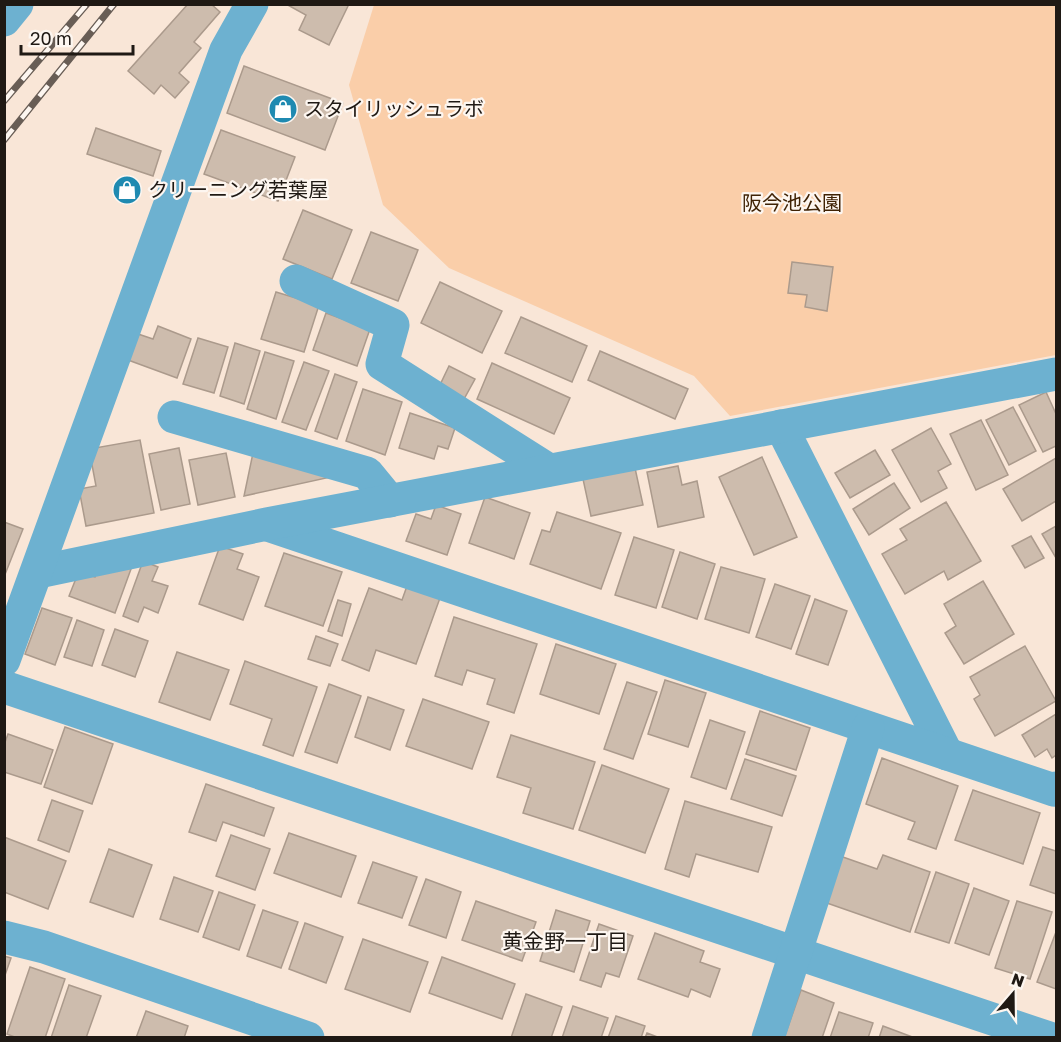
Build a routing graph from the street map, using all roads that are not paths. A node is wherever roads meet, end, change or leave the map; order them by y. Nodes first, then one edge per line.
1 (17, 4) edge
2 (252, 4) edge
3 (4, 20) edge
4 (296, 281) dead end
5 (1056, 374) edge
6 (174, 417) dead end
7 (781, 426) junction
8 (549, 470) junction
9 (390, 501) junction
10 (267, 524) junction
11 (38, 572) junction
12 (15, 602) edge
13 (4, 660) edge
14 (4, 687) edge
15 (868, 728) junction
16 (947, 754) junction
17 (1056, 788) edge
18 (4, 937) edge
19 (797, 952) junction
20 (308, 1038) edge
21 (768, 1038) edge
22 (1049, 1038) edge

1 - 3 street
2 - 11 street
4 - 8 street
5 - 7 street
6 - 9 street
7 - 8 street
7 - 16 street
8 - 9 street
9 - 10 street
10 - 11 street
10 - 15 street
11 - 12 street
12 - 13 street
14 - 19 street
15 - 16 street
15 - 19 street
16 - 17 street
18 - 20 street
19 - 21 street
19 - 22 street

